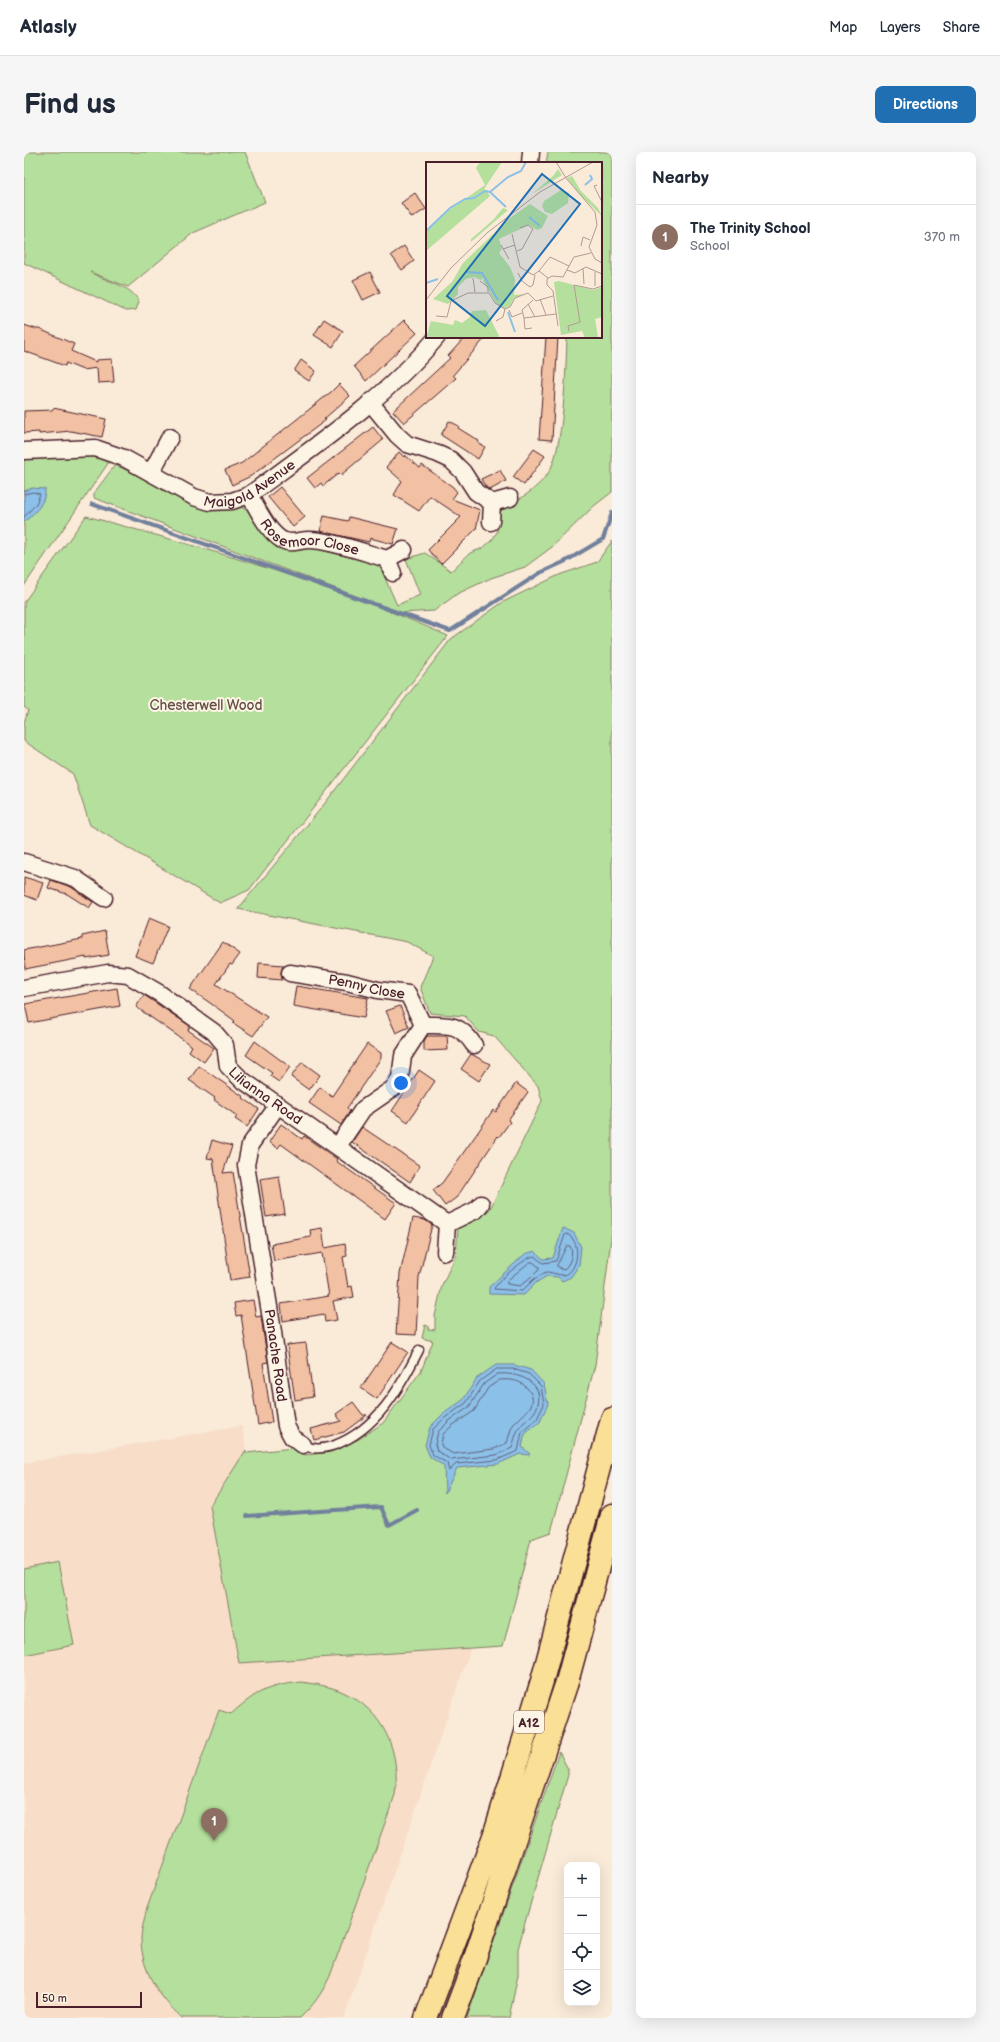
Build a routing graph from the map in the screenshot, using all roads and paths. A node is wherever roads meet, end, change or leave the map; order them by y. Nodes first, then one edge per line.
1 (531, 152) edge
2 (530, 162) edge
3 (436, 338) edge
4 (370, 402) junction
5 (170, 437) dead end
6 (24, 451) edge
7 (151, 473) junction
8 (249, 495) junction
9 (510, 498) dead end
10 (492, 504) junction
11 (491, 522) dead end
12 (404, 550) dead end
13 (24, 862) edge
14 (104, 898) dead end
15 (290, 973) dead end
16 (24, 988) edge
17 (423, 1025) junction
18 (474, 1045) dead end
19 (278, 1105) junction
20 (338, 1146) junction
21 (481, 1204) dead end
22 (447, 1224) junction
23 (445, 1252) dead end
24 (419, 1350) dead end
25 (612, 1419) edge
26 (303, 1445) joint
27 (612, 1515) edge
28 (426, 2018) edge
29 (453, 2018) edge

1 - 2 street
3 - 4 street, Maigold Avenue
4 - 8 street, Maigold Avenue
4 - 10 street
5 - 7 street
6 - 7 street, Maigold Avenue
7 - 8 street, Maigold Avenue
8 - 12 street, Rosemoor Close
9 - 10 street
10 - 11 street
13 - 14 street
15 - 17 street, Penny Close
16 - 19 street, Lilianna Road
17 - 18 street
17 - 20 street
19 - 20 street, Lilianna Road
19 - 26 street, Panache Road
20 - 22 street, Lilianna Road
21 - 22 street
22 - 23 street
24 - 26 lane, Panache Road
25 - 28 highway, A12
27 - 29 highway, A12

